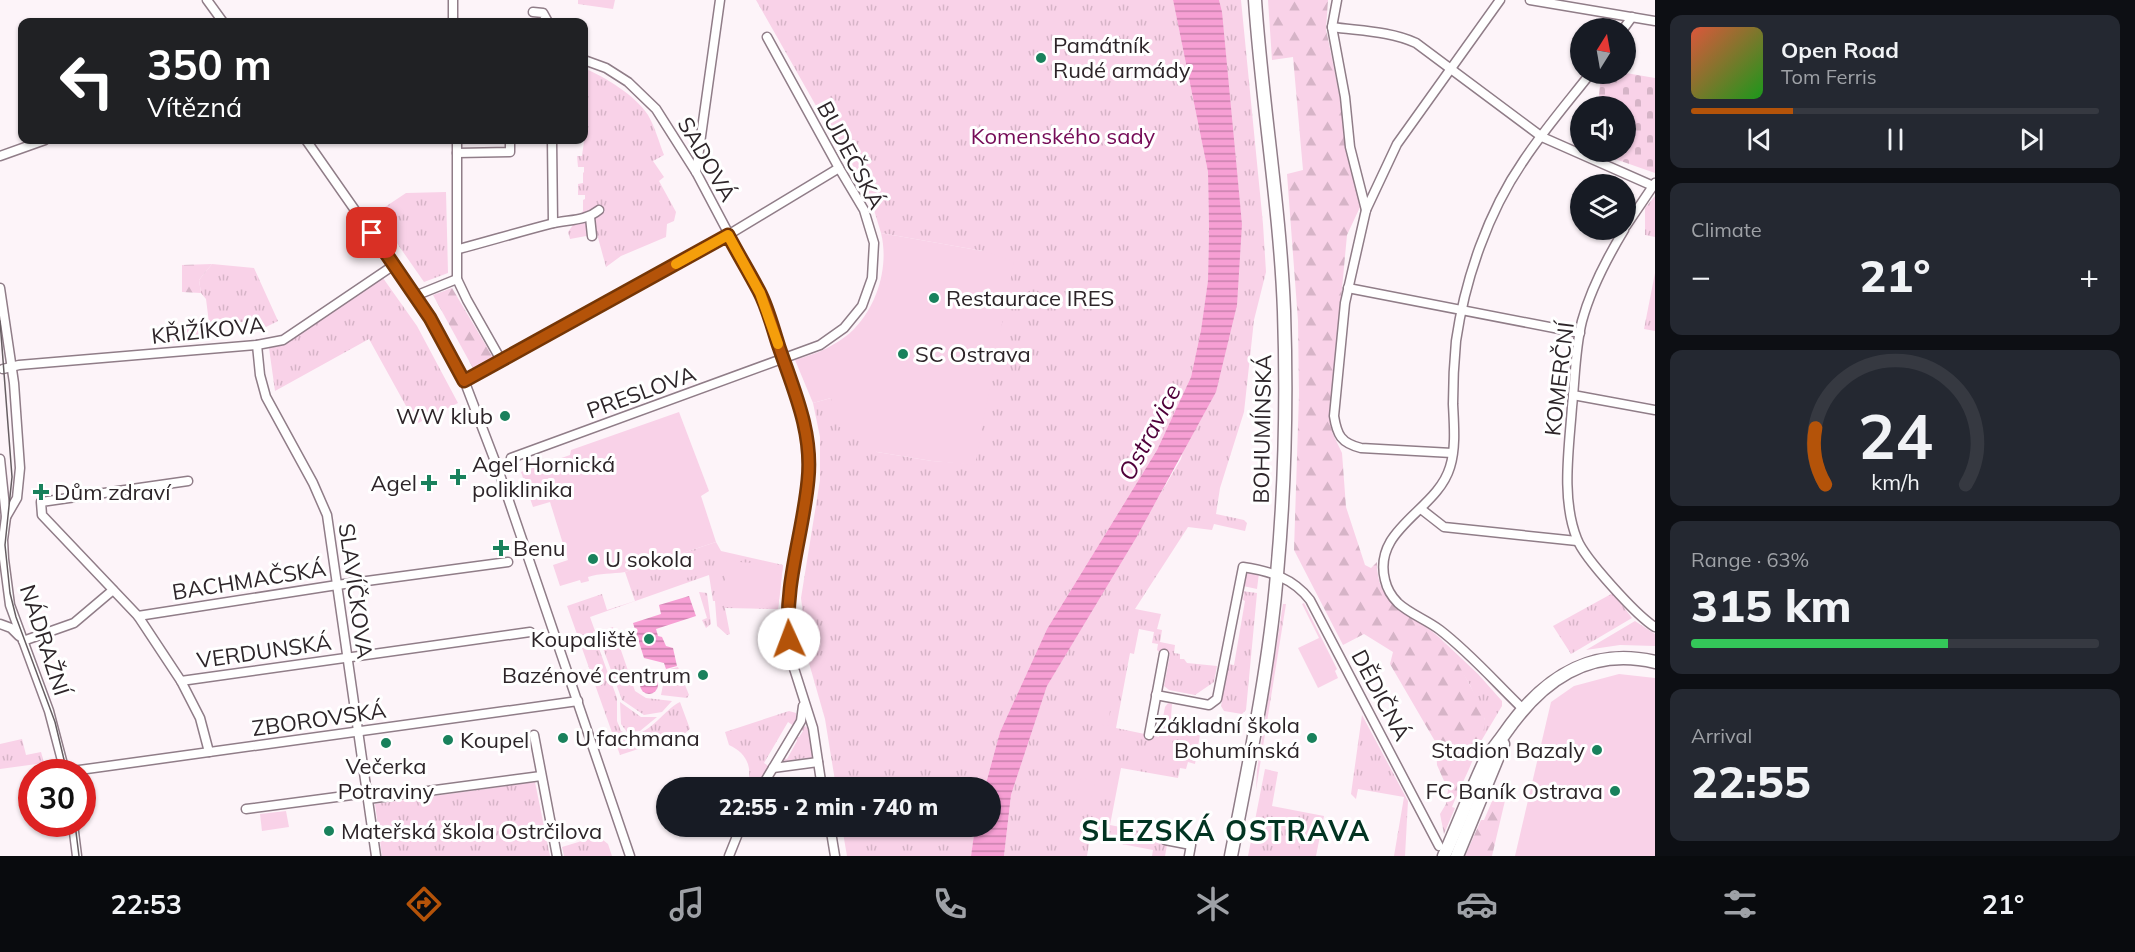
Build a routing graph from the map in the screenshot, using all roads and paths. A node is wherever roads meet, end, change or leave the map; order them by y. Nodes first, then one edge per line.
1 (207, 0) edge
2 (453, 0) edge
3 (720, 0) edge
4 (1255, 0) edge
5 (1337, 0) edge
6 (1500, 0) edge
7 (1530, 0) edge
8 (533, 12) dead end
9 (1632, 17) joint
10 (220, 18) edge
11 (453, 18) edge
12 (546, 18) edge
13 (1655, 21) edge
14 (1332, 27) junction
15 (767, 37) dead end
16 (588, 62) edge
17 (1451, 69) junction
18 (1582, 84) edge
19 (1542, 137) junction
20 (34, 144) edge
21 (309, 144) edge
22 (456, 144) edge
23 (510, 144) edge
24 (552, 144) edge
25 (457, 153) junction
26 (0, 156) edge
27 (839, 168) junction
28 (696, 172) junction
29 (1654, 184) edge
30 (599, 210) dead end
31 (1366, 210) junction
32 (1636, 211) edge
33 (590, 217) junction
34 (553, 223) junction
35 (728, 235) junction
36 (592, 236) dead end
37 (1618, 240) edge
38 (459, 249) junction
39 (394, 265) junction
40 (457, 279) junction
41 (0, 288) edge
42 (1348, 288) junction
43 (415, 296) junction
44 (1462, 310) junction
45 (1580, 333) junction
46 (257, 345) junction
47 (783, 359) junction
48 (501, 360) junction
49 (7, 368) junction
50 (464, 381) junction
51 (1573, 395) junction
52 (1655, 410) edge
53 (1452, 453) junction
54 (511, 458) dead end
55 (0, 459) edge
56 (188, 481) dead end
57 (1421, 509) junction
58 (6, 518) junction
59 (1577, 541) junction
60 (508, 562) dead end
61 (2, 567) edge
62 (1277, 575) junction
63 (337, 585) junction
64 (113, 590) junction
65 (138, 616) junction
66 (0, 624) edge
67 (1655, 627) edge
68 (530, 632) dead end
69 (23, 641) junction
70 (1164, 654) dead end
71 (348, 657) junction
72 (1655, 662) edge
73 (181, 681) junction
74 (1156, 695) junction
75 (578, 701) junction
76 (804, 704) junction
77 (1522, 708) junction
78 (1510, 726) junction
79 (359, 732) junction
80 (534, 735) dead end
81 (1149, 735) dead end
82 (209, 752) junction
83 (62, 759) edge
84 (818, 762) junction
85 (96, 768) edge
86 (773, 768) junction
87 (542, 776) junction
88 (768, 777) edge
89 (820, 777) edge
90 (368, 796) junction
91 (246, 809) dead end
92 (75, 837) edge
93 (737, 837) edge
94 (832, 837) edge
95 (1165, 840) dead end
96 (1442, 851) edge
97 (77, 856) edge
98 (376, 856) edge
99 (557, 856) edge
100 (630, 856) edge
101 (729, 856) edge
102 (835, 856) edge
103 (1189, 856) edge
104 (1231, 856) edge
105 (1457, 856) edge

1 - 10 street
2 - 11 street
3 - 28 street
4 - 62 main road, BOHUMÍNSKÁ
5 - 14 street
6 - 17 street
7 - 9 street
8 - 12 street
9 - 13 street
14 - 17 street
14 - 31 street
15 - 27 street, BUDEČSKÁ
16 - 28 street, SADOVÁ
17 - 19 street
17 - 31 street
18 - 19 street
19 - 29 street
19 - 44 street
20 - 26 street
21 - 39 street
22 - 25 street
23 - 25 street
24 - 34 street
25 - 38 street
27 - 35 street
27 - 47 street, BUDEČSKÁ
28 - 35 street, SADOVÁ
29 - 32 street, KOMERČNÍ
30 - 33 street
31 - 42 street
33 - 34 street
33 - 36 street
34 - 38 street
35 - 47 street, SADOVÁ
35 - 48 street
37 - 45 street, KOMERČNÍ
38 - 40 street
39 - 43 street
39 - 46 street, KŘIŽÍKOVA
40 - 43 street
40 - 48 street
41 - 49 street, NÁDRAŽNÍ
42 - 44 street
42 - 53 street
43 - 50 street
44 - 45 street
44 - 53 street
45 - 51 street, KOMERČNÍ
46 - 49 street, KŘIŽÍKOVA
46 - 63 street, SLAVÍČKOVA
47 - 54 street, PRESLOVA
47 - 76 street, SADOVÁ
48 - 50 street
49 - 58 street, NÁDRAŽNÍ
50 - 75 street
51 - 52 street
51 - 59 street, KOMERČNÍ
53 - 57 street
55 - 58 street, NÁDRAŽNÍ
56 - 64 street
57 - 59 street
57 - 77 street
58 - 61 street, NÁDRAŽNÍ
59 - 67 street
60 - 63 street, BACHMAČSKÁ
61 - 69 street, NÁDRAŽNÍ
62 - 74 street, DĚDIČNÁ
62 - 96 street, DĚDIČNÁ
62 - 104 main road, BOHUMÍNSKÁ
63 - 65 street, BACHMAČSKÁ
63 - 71 street, SLAVÍČKOVA
64 - 65 street
64 - 69 street
65 - 73 street
66 - 69 street
68 - 71 street, VERDUNSKÁ
69 - 83 street, NÁDRAŽNÍ
70 - 74 street
71 - 73 street, VERDUNSKÁ
71 - 79 street, SLAVÍČKOVA
72 - 77 main road
73 - 82 street
74 - 81 street
75 - 79 street, ZBOROVSKÁ
75 - 100 street
76 - 84 street, SADOVÁ
76 - 86 street
77 - 78 main road
78 - 96 main road
78 - 105 main road
79 - 82 street, ZBOROVSKÁ
79 - 90 street, SLAVÍČKOVA
80 - 87 street
82 - 85 street, ZBOROVSKÁ
84 - 86 street
84 - 89 street, SADOVÁ
86 - 88 street
87 - 90 street
87 - 99 street
90 - 91 street
90 - 98 street, SLAVÍČKOVA
92 - 97 street
93 - 101 street
94 - 102 street
95 - 103 street

